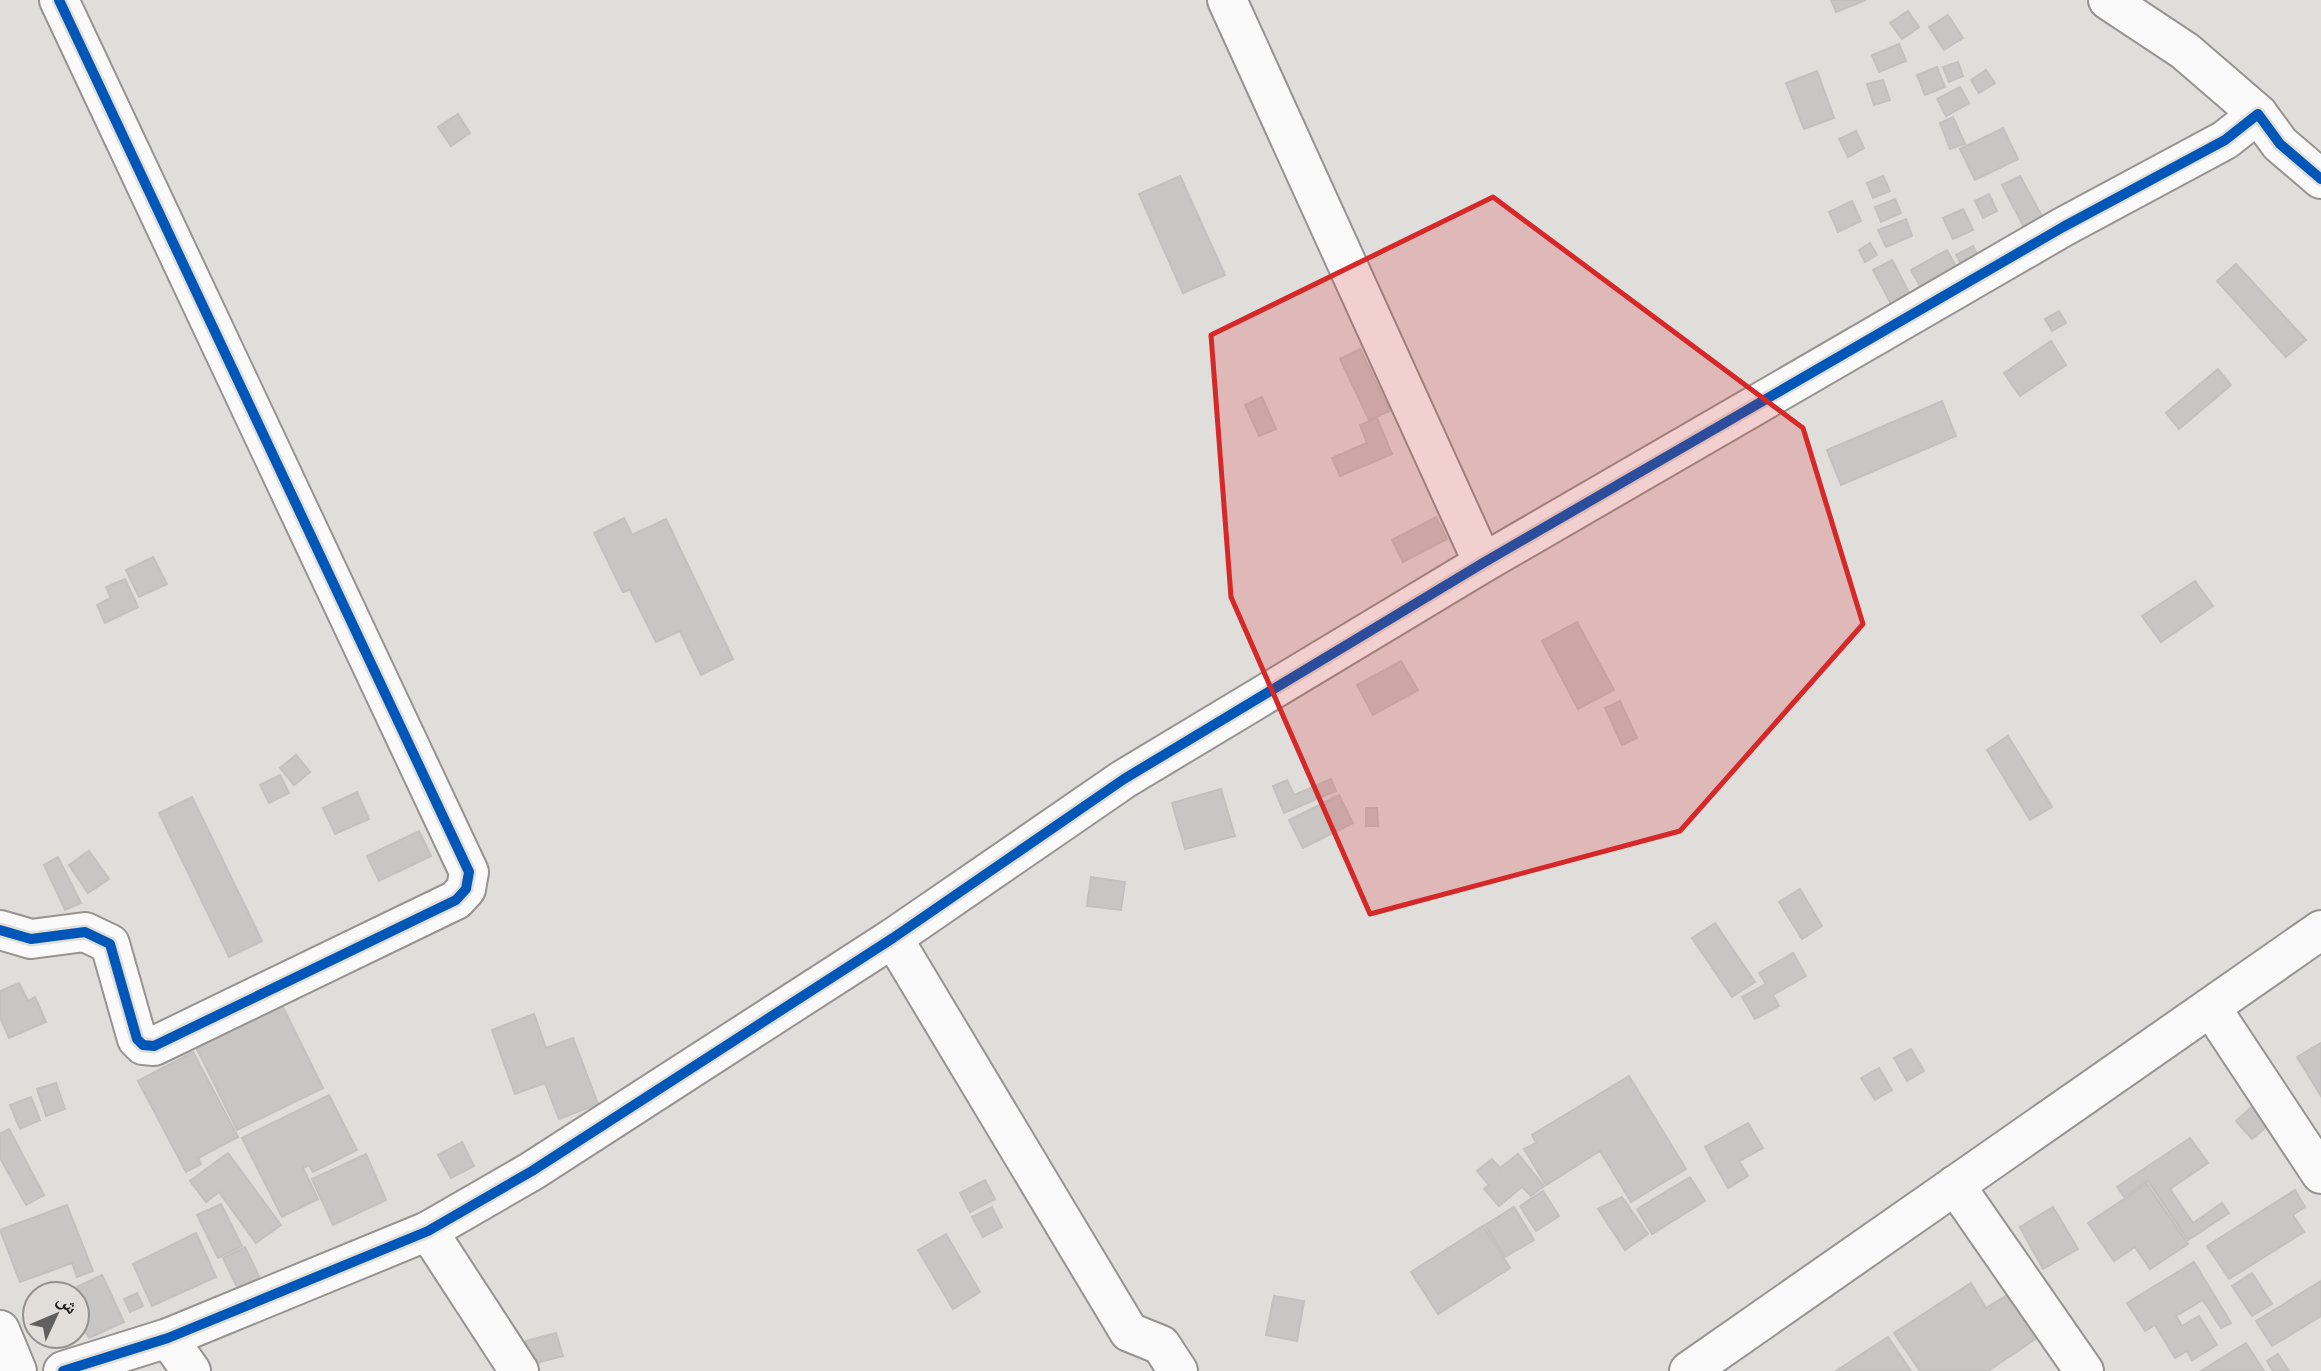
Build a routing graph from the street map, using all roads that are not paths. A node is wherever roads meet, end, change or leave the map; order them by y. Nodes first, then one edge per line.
1 (59, 0) edge
2 (1227, 0) edge
3 (2108, 0) edge
4 (2258, 114) junction
5 (2321, 179) edge
6 (1483, 563) junction
7 (0, 930) edge
8 (2321, 930) edge
9 (893, 938) junction
10 (2212, 1009) junction
11 (2321, 1174) edge
12 (1955, 1185) junction
13 (428, 1231) junction
14 (0, 1330) edge
15 (168, 1338) junction
16 (1693, 1370) edge
17 (18, 1371) edge
18 (63, 1371) edge
19 (191, 1371) edge
20 (519, 1371) edge
21 (1178, 1371) edge
22 (2084, 1371) edge

1 - 7 street
2 - 6 street
3 - 4 street
4 - 5 street
4 - 6 street
6 - 9 street
8 - 10 street
9 - 13 street
9 - 21 street
10 - 11 street
10 - 12 street
12 - 16 street
12 - 22 street
13 - 15 street
13 - 20 street
14 - 17 street
15 - 18 street
15 - 19 street

